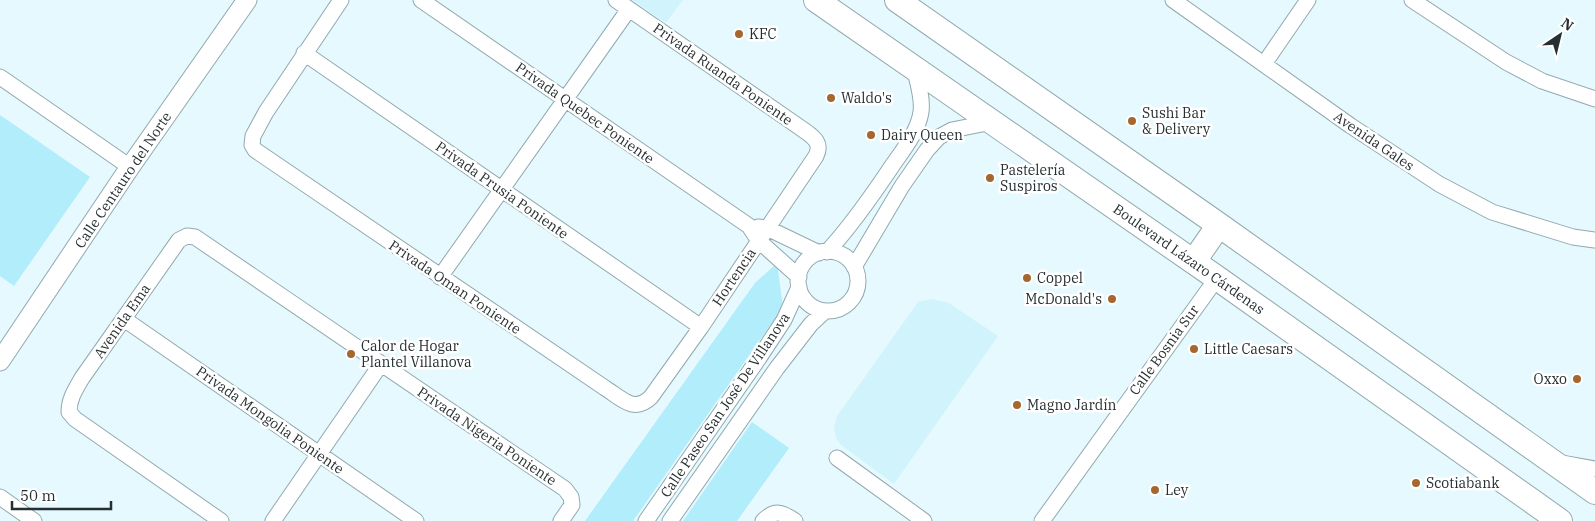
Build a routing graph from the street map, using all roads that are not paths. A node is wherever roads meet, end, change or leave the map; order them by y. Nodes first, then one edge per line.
1 (341, 0) edge
2 (421, 0) edge
3 (816, 0) edge
4 (897, 0) edge
5 (1173, 0) edge
6 (1308, 0) edge
7 (1412, 0) edge
8 (241, 2) edge
9 (622, 4) edge
10 (304, 53) junction
11 (1264, 64) junction
12 (914, 67) junction
13 (0, 77) edge
14 (565, 99) junction
15 (1595, 99) edge
16 (992, 122) junction
17 (816, 156) joint
18 (130, 167) junction
19 (501, 190) junction
20 (1219, 225) junction
21 (763, 235) junction
22 (196, 237) joint
23 (1595, 240) edge
24 (823, 253) junction
25 (1194, 261) junction
26 (854, 267) junction
27 (440, 277) junction
28 (1217, 278) junction
29 (799, 282) junction
30 (825, 311) junction
31 (124, 319) junction
32 (701, 327) junction
33 (2, 354) edge
34 (381, 364) junction
35 (651, 397) joint
36 (703, 439) junction
37 (719, 450) junction
38 (320, 454) junction
39 (837, 458) dead end
40 (1549, 459) junction
41 (1595, 469) edge
42 (1595, 492) edge
43 (0, 498) edge
44 (793, 520) edge
45 (34, 521) edge
46 (221, 521) edge
47 (273, 521) edge
48 (416, 521) edge
49 (561, 521) edge
50 (646, 521) edge
51 (670, 521) edge
52 (763, 521) edge
53 (924, 521) edge
54 (1042, 521) edge
55 (1560, 521) edge

1 - 10 street
2 - 14 street, Privada Quebec Poniente
3 - 12 main road, Boulevard Lázaro Cárdenas
4 - 20 main road
5 - 11 street, Avenida Gales
6 - 11 street
7 - 15 street
8 - 18 street, Calle Centauro del Norte
9 - 14 street
9 - 17 street, Privada Ruanda Poniente
10 - 19 street, Privada Prusia Poniente
10 - 27 street, Privada Oman Poniente
11 - 23 street, Avenida Gales
12 - 16 main road, Boulevard Lázaro Cárdenas
12 - 24 street
13 - 18 street
14 - 19 street
14 - 21 street, Privada Quebec Poniente
16 - 25 main road, Boulevard Lázaro Cárdenas
16 - 26 street
17 - 21 street, Hortencia
18 - 33 street, Calle Centauro del Norte
19 - 27 street
19 - 32 street, Privada Prusia Poniente
20 - 25 main road
20 - 40 main road
21 - 24 street
21 - 29 street, Privada Quebec Poniente
21 - 32 street, Hortencia
22 - 31 street, Avenida Ema
22 - 34 street, Privada Nigeria Poniente
24 - 26 street
24 - 29 street
25 - 28 main road, Boulevard Lázaro Cárdenas
26 - 30 street
27 - 35 street, Privada Oman Poniente
28 - 54 street, Calle Bosnia Sur
28 - 55 main road, Boulevard Lázaro Cárdenas
29 - 30 street
29 - 36 street, Calle Paseo San José De Villanova
30 - 37 street, Calle Paseo San José De Villanova
31 - 38 street, Privada Mongolia Poniente
31 - 46 street, Avenida Ema
32 - 35 street, Hortencia
34 - 38 street
34 - 49 street, Privada Nigeria Poniente
36 - 37 street
36 - 50 street, Calle Paseo San José De Villanova
37 - 51 street, Calle Paseo San José De Villanova
38 - 47 street
38 - 48 street, Privada Mongolia Poniente
39 - 53 street
40 - 41 street
40 - 42 main road
43 - 45 street
44 - 52 street

